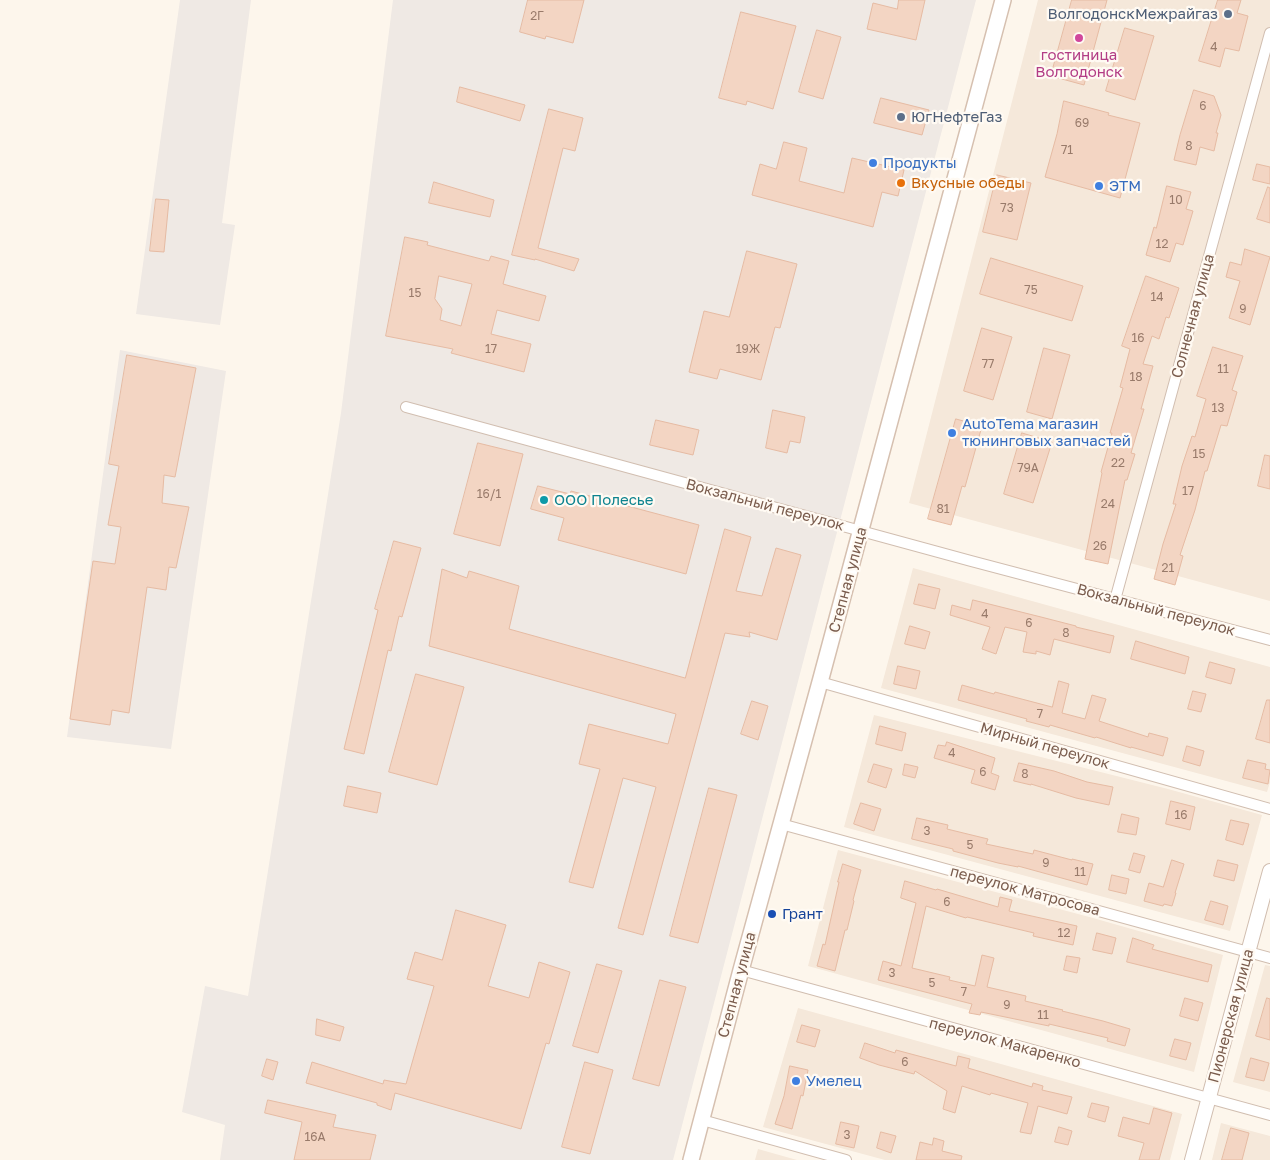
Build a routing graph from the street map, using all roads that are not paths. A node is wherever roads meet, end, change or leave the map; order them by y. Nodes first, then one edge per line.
1 (1003, 0) edge
2 (1270, 33) edge
3 (406, 407) dead end
4 (861, 531) junction
5 (1115, 600) junction
6 (1270, 640) edge
7 (820, 682) junction
8 (1270, 809) edge
9 (781, 824) junction
10 (1270, 872) edge
11 (1249, 953) junction
12 (1270, 958) edge
13 (741, 970) junction
14 (1209, 1098) junction
15 (1270, 1115) edge
16 (702, 1120) junction
17 (691, 1160) edge
18 (846, 1160) edge
19 (1192, 1160) edge

1 - 4 main road, Степная улица
2 - 5 street, Солнечная улица
3 - 4 street, Вокзальный переулок
4 - 5 street, Вокзальный переулок
4 - 7 main road, Степная улица
5 - 6 street, Вокзальный переулок
7 - 8 street, Мирный переулок
7 - 9 main road, Степная улица
9 - 11 street, переулок Матросова
9 - 13 main road, Степная улица
10 - 11 street, Пионерская улица
11 - 12 street, переулок Матросова
11 - 14 street, Пионерская улица
13 - 14 street, переулок Макаренко
13 - 16 main road, Степная улица
14 - 15 street, переулок Макаренко
14 - 19 street, Пионерская улица
16 - 17 main road, Степная улица
16 - 18 street

